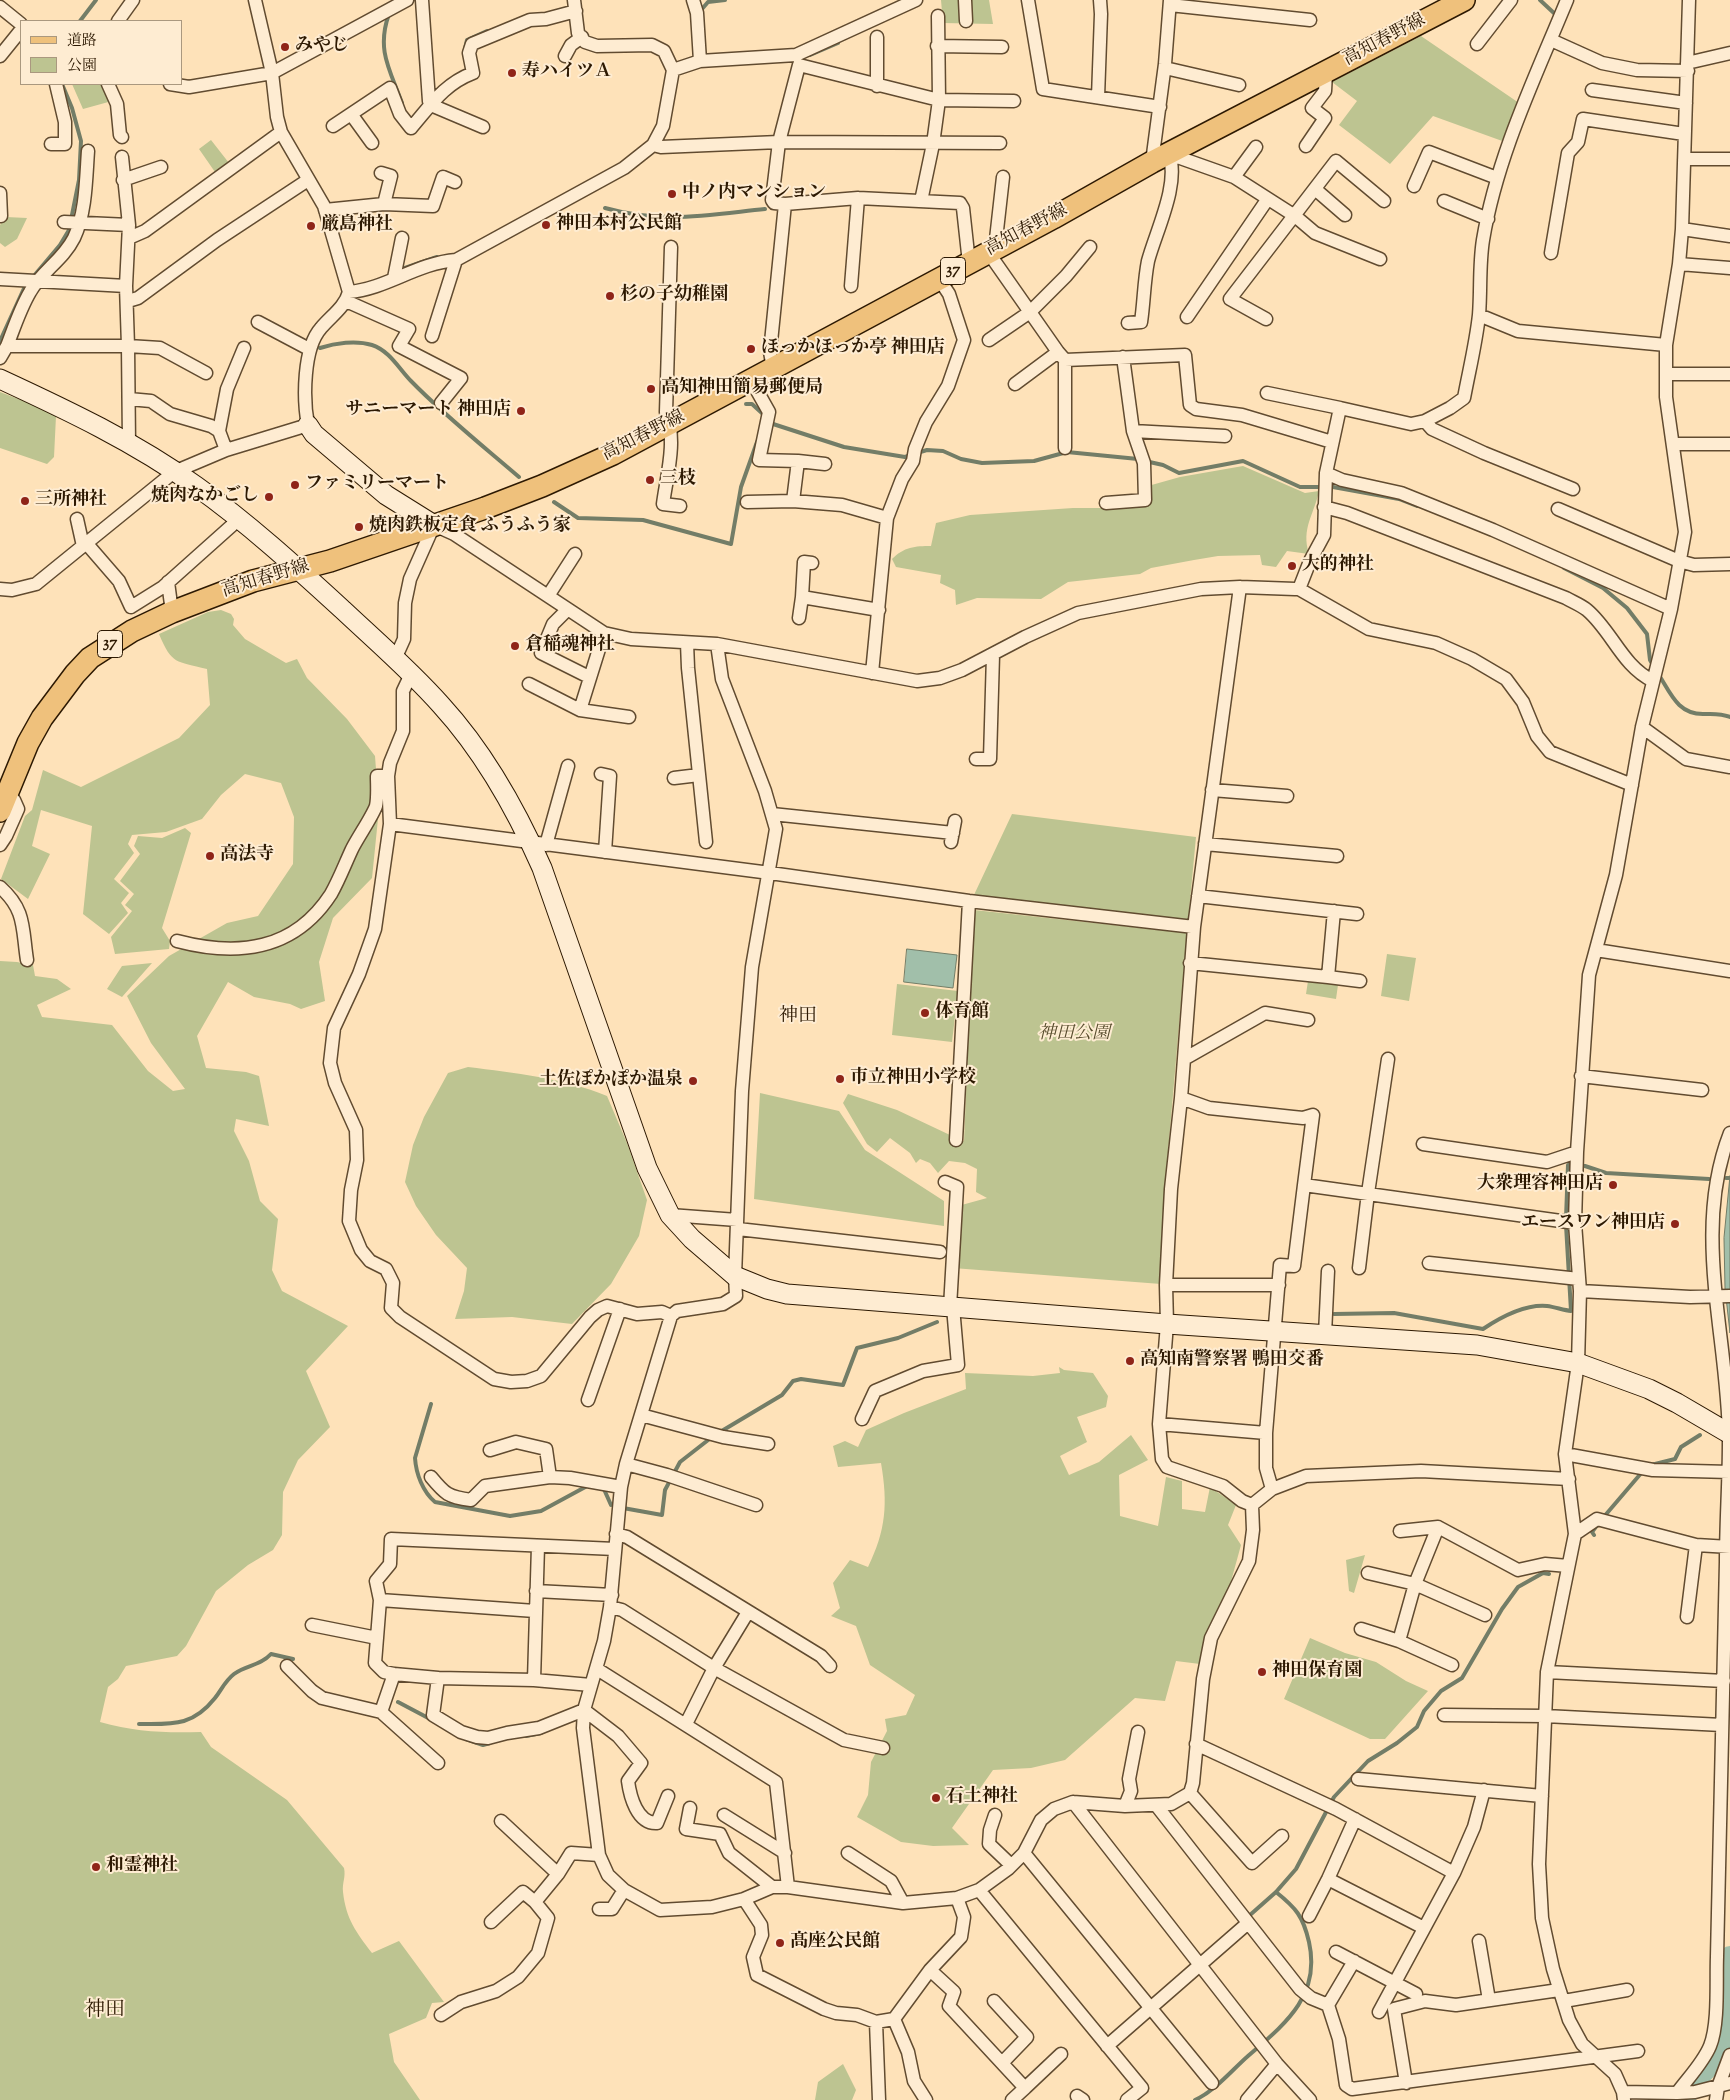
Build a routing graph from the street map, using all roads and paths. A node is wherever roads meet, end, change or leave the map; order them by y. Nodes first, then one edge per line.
1 (133, 0) edge
2 (255, 0) edge
3 (406, 0) edge
4 (422, 0) edge
5 (693, 0) edge
6 (916, 0) edge
7 (965, 0) edge
8 (1028, 0) edge
9 (1100, 0) edge
10 (1464, 0) edge
11 (1511, 0) edge
12 (1568, 0) edge
13 (1691, 0) edge
14 (1170, 3) edge
15 (575, 5) edge
16 (0, 8) edge
17 (938, 16) dead end
18 (119, 20) edge
19 (1310, 20) dead end
20 (966, 21) dead end
21 (20, 23) edge
22 (20, 31) edge
23 (582, 37) junction
24 (877, 37) dead end
25 (1551, 40) junction
26 (1477, 44) dead end
27 (938, 46) junction
28 (1002, 47) dead end
29 (1730, 53) edge
30 (0, 56) edge
31 (565, 56) dead end
32 (700, 61) junction
33 (1688, 67) junction
34 (1165, 68) junction
35 (673, 70) junction
36 (272, 73) junction
37 (1326, 73) junction
38 (56, 85) edge
39 (108, 85) edge
40 (176, 85) edge
41 (1239, 85) dead end
42 (877, 86) junction
43 (1592, 90) dead end
44 (1098, 97) junction
45 (939, 100) junction
46 (1014, 101) dead end
47 (1686, 103) junction
48 (431, 105) junction
49 (1160, 107) junction
50 (351, 114) junction
51 (334, 126) dead end
52 (483, 127) dead end
53 (281, 132) junction
54 (1684, 134) junction
55 (122, 137) dead end
56 (372, 142) dead end
57 (779, 142) junction
58 (1000, 143) dead end
59 (51, 144) dead end
60 (933, 144) junction
61 (654, 145) junction
62 (1306, 146) dead end
63 (1256, 147) dead end
64 (88, 151) dead end
65 (122, 157) dead end
66 (1160, 158) junction
67 (1684, 159) junction
68 (1730, 159) edge
69 (161, 168) dead end
70 (381, 173) dead end
71 (1003, 177) dead end
72 (1234, 178) junction
73 (1498, 178) junction
74 (124, 180) junction
75 (308, 180) junction
76 (455, 182) dead end
77 (1414, 186) dead end
78 (1315, 189) junction
79 (0, 193) edge
80 (858, 198) junction
81 (1267, 200) junction
82 (922, 201) junction
83 (1384, 201) dead end
84 (1444, 201) dead end
85 (384, 204) junction
86 (785, 204) junction
87 (325, 210) junction
88 (1346, 215) dead end
89 (1, 216) edge
90 (1295, 216) junction
91 (1488, 219) junction
92 (64, 222) dead end
93 (79, 223) junction
94 (129, 225) junction
95 (1682, 229) junction
96 (1730, 236) edge
97 (129, 238) junction
98 (402, 238) dead end
99 (671, 247) dead end
100 (1090, 247) dead end
101 (992, 250) junction
102 (1550, 253) dead end
103 (1380, 259) dead end
104 (456, 260) junction
105 (968, 263) junction
106 (1679, 264) junction
107 (1730, 268) edge
108 (394, 278) junction
109 (0, 279) edge
110 (939, 279) junction
111 (30, 281) junction
112 (126, 286) junction
113 (851, 286) dead end
114 (348, 296) junction
115 (128, 301) junction
116 (1030, 312) junction
117 (1479, 315) junction
118 (1187, 317) dead end
119 (1266, 319) dead end
120 (258, 322) dead end
121 (1128, 323) dead end
122 (432, 336) dead end
123 (989, 340) dead end
124 (1666, 344) junction
125 (7, 346) junction
126 (128, 346) junction
127 (244, 348) dead end
128 (309, 349) junction
129 (1062, 356) junction
130 (1123, 357) junction
131 (0, 358) edge
132 (773, 368) junction
133 (206, 373) dead end
134 (1666, 374) junction
135 (1730, 374) edge
136 (0, 379) edge
137 (751, 380) junction
138 (1015, 384) dead end
139 (1267, 393) dead end
140 (129, 399) junction
141 (441, 403) dead end
142 (1340, 408) junction
143 (1425, 421) junction
144 (671, 424) junction
145 (308, 425) junction
146 (219, 431) junction
147 (1133, 431) junction
148 (1225, 436) dead end
149 (1332, 442) junction
150 (130, 444) junction
151 (1673, 444) junction
152 (1730, 444) edge
153 (1065, 448) dead end
154 (226, 450) junction
155 (798, 461) junction
156 (826, 464) dead end
157 (174, 472) junction
158 (1326, 473) junction
159 (1573, 490) dead end
160 (793, 501) junction
161 (747, 502) dead end
162 (1325, 502) junction
163 (1106, 503) dead end
164 (680, 506) dead end
165 (1558, 509) dead end
166 (887, 518) junction
167 (77, 519) dead end
168 (238, 520) junction
169 (434, 525) junction
170 (85, 545) junction
171 (575, 554) dead end
172 (1679, 561) junction
173 (812, 563) dead end
174 (1730, 564) edge
175 (300, 569) junction
176 (168, 582) junction
177 (1240, 587) junction
178 (0, 589) edge
179 (1299, 589) junction
180 (548, 596) junction
181 (802, 597) junction
182 (1671, 609) junction
183 (567, 610) junction
184 (879, 610) junction
185 (172, 612) junction
186 (799, 618) dead end
187 (604, 633) junction
188 (687, 643) junction
189 (716, 644) junction
190 (992, 654) junction
191 (395, 659) junction
192 (872, 673) junction
193 (411, 674) junction
194 (1654, 675) junction
195 (589, 678) junction
196 (529, 684) dead end
197 (580, 710) junction
198 (630, 717) dead end
199 (1642, 727) junction
200 (976, 759) dead end
201 (568, 766) dead end
202 (1730, 767) edge
203 (601, 774) dead end
204 (699, 775) junction
205 (388, 776) junction
206 (674, 778) dead end
207 (1632, 785) junction
208 (1212, 790) junction
209 (1287, 796) dead end
210 (4, 804) edge
211 (772, 814) junction
212 (390, 824) junction
213 (953, 832) dead end
214 (706, 842) dead end
215 (539, 844) junction
216 (1205, 844) junction
217 (0, 845) edge
218 (605, 852) junction
219 (1337, 856) dead end
220 (770, 873) junction
221 (0, 887) edge
222 (1198, 896) junction
223 (969, 901) junction
224 (1334, 911) junction
225 (1357, 914) dead end
226 (1194, 927) junction
227 (177, 941) dead end
228 (1596, 950) junction
229 (27, 960) dead end
230 (1190, 963) junction
231 (1730, 971) edge
232 (1328, 977) junction
233 (1360, 981) dead end
234 (1308, 1020) dead end
235 (1184, 1059) junction
236 (1388, 1059) dead end
237 (1581, 1076) junction
238 (1702, 1090) dead end
239 (1182, 1098) junction
240 (1730, 1133) edge
241 (956, 1140) dead end
242 (1423, 1144) dead end
243 (1577, 1155) junction
244 (945, 1182) dead end
245 (1304, 1185) junction
246 (1368, 1193) junction
247 (670, 1215) junction
248 (1568, 1222) junction
249 (737, 1225) junction
250 (940, 1252) dead end
251 (1429, 1264) dead end
252 (1359, 1268) dead end
253 (1328, 1271) dead end
254 (735, 1276) junction
255 (1574, 1281) junction
256 (1166, 1285) junction
257 (1279, 1285) junction
258 (1723, 1296) edge
259 (952, 1307) junction
260 (620, 1309) junction
261 (670, 1316) junction
262 (1326, 1321) junction
263 (1167, 1324) junction
264 (1275, 1331) junction
265 (1578, 1363) junction
266 (588, 1400) dead end
267 (641, 1415) junction
268 (862, 1419) dead end
269 (1159, 1424) junction
270 (1266, 1433) junction
271 (1729, 1434) edge
272 (768, 1444) dead end
273 (490, 1450) dead end
274 (1565, 1454) junction
275 (626, 1464) junction
276 (1729, 1472) edge
277 (431, 1477) dead end
278 (550, 1477) junction
279 (1568, 1479) junction
280 (621, 1487) junction
281 (1272, 1488) junction
282 (756, 1505) dead end
283 (1252, 1505) junction
284 (1438, 1527) junction
285 (1400, 1531) dead end
286 (1575, 1534) junction
287 (622, 1536) junction
288 (1696, 1544) junction
289 (538, 1546) junction
290 (1728, 1547) edge
291 (615, 1550) junction
292 (1568, 1566) junction
293 (1368, 1573) dead end
294 (1416, 1584) junction
295 (536, 1591) junction
296 (380, 1600) junction
297 (613, 1603) junction
298 (535, 1612) junction
299 (748, 1612) junction
300 (1485, 1615) dead end
301 (1687, 1617) dead end
302 (312, 1625) dead end
303 (1361, 1629) dead end
304 (377, 1638) junction
305 (1400, 1641) junction
306 (1452, 1665) dead end
307 (287, 1666) dead end
308 (830, 1666) dead end
309 (714, 1668) junction
310 (596, 1669) junction
311 (1547, 1672) junction
312 (394, 1674) junction
313 (438, 1678) junction
314 (534, 1680) junction
315 (1724, 1681) junction
316 (591, 1684) junction
317 (584, 1710) junction
318 (381, 1712) junction
319 (1444, 1716) dead end
320 (1545, 1716) junction
321 (686, 1724) junction
322 (1722, 1725) junction
323 (1138, 1732) dead end
324 (1196, 1744) junction
325 (883, 1748) dead end
326 (438, 1763) dead end
327 (1358, 1779) dead end
328 (1484, 1790) junction
329 (1190, 1793) junction
330 (668, 1796) dead end
331 (1542, 1796) junction
332 (1073, 1802) junction
333 (1156, 1805) junction
334 (1125, 1806) junction
335 (690, 1808) dead end
336 (724, 1815) dead end
337 (994, 1815) dead end
338 (1355, 1819) junction
339 (501, 1822) dead end
340 (1282, 1836) dead end
341 (785, 1853) junction
342 (1024, 1853) junction
343 (848, 1854) dead end
344 (599, 1855) junction
345 (1011, 1865) junction
346 (558, 1874) junction
347 (1454, 1874) junction
348 (1328, 1879) junction
349 (772, 1887) junction
350 (788, 1887) junction
351 (624, 1890) junction
352 (979, 1890) junction
353 (957, 1898) junction
354 (744, 1899) junction
355 (534, 1902) junction
356 (903, 1903) junction
357 (600, 1909) dead end
358 (1309, 1916) dead end
359 (491, 1922) dead end
360 (1248, 1923) junction
361 (1424, 1928) junction
362 (1479, 1941) dead end
363 (1336, 1952) dead end
364 (1354, 1962) junction
365 (1200, 1965) junction
366 (930, 1970) junction
367 (1395, 1983) junction
368 (1627, 1990) dead end
369 (1416, 1994) dead end
370 (1561, 1996) junction
371 (1489, 2000) junction
372 (994, 2001) dead end
373 (1328, 2005) junction
374 (1152, 2008) junction
375 (1379, 2012) dead end
376 (441, 2015) dead end
377 (894, 2019) junction
378 (876, 2022) junction
379 (1107, 2046) junction
380 (1638, 2052) dead end
381 (1061, 2054) dead end
382 (1730, 2055) edge
383 (1596, 2057) junction
384 (1002, 2063) junction
385 (1277, 2064) junction
386 (1212, 2083) dead end
387 (1406, 2083) junction
388 (1724, 2085) edge
389 (1025, 2088) junction
390 (1687, 2094) edge
391 (1624, 2096) edge
392 (879, 2100) edge
393 (926, 2100) edge
394 (1012, 2100) edge
395 (1127, 2100) edge
396 (1247, 2100) edge
397 (1310, 2100) edge
398 (1716, 2100) edge

1 - 18 street
2 - 36 street
3 - 36 street
4 - 48 street
5 - 32 street
6 - 32 street
7 - 20 street
8 - 44 street
9 - 44 street
10 - 37 main road, 高知春野線 / 37
11 - 26 street
12 - 25 street
13 - 33 street
14 - 19 street
14 - 34 street
15 - 23 street
15 - 48 street
16 - 21 street
17 - 27 street
22 - 30 street
23 - 31 street
23 - 35 street
24 - 42 street
25 - 33 street
25 - 73 street
27 - 28 street
27 - 45 street
29 - 33 street
32 - 35 street
33 - 47 street
34 - 41 street
34 - 49 street
35 - 61 street
36 - 40 street
36 - 53 street
37 - 62 street
37 - 66 main road, 高知春野線 / 37
38 - 59 street
39 - 55 street
42 - 45 street
42 - 57 street
43 - 47 street
44 - 49 street
45 - 46 street
45 - 60 street
47 - 54 street
48 - 50 street
48 - 52 street
49 - 66 street
50 - 51 street
50 - 56 street
53 - 75 street
53 - 97 street
54 - 67 street
54 - 102 street
57 - 60 street
57 - 61 street
57 - 86 street
58 - 60 street
60 - 82 street
61 - 104 street
63 - 72 street
64 - 93 street
65 - 74 street
66 - 72 street
66 - 101 main road, 高知春野線 / 37
66 - 121 street
67 - 68 street
67 - 95 street
69 - 74 street
70 - 85 street
71 - 101 street
72 - 81 street
73 - 77 street
73 - 91 street
74 - 94 street
75 - 87 street
75 - 115 street
76 - 85 street
78 - 83 street
78 - 88 street
78 - 90 street
79 - 89 street
80 - 82 street
80 - 86 street
80 - 113 street
81 - 90 street
81 - 118 street
82 - 105 street
84 - 91 street
85 - 87 street
86 - 132 street
87 - 114 street
90 - 103 street
90 - 119 street
91 - 117 street
92 - 93 street
93 - 94 street
93 - 111 street
94 - 97 street
95 - 96 street
95 - 106 street
97 - 112 street
98 - 108 street
99 - 144 street
100 - 116 street
101 - 105 main road, 高知春野線 / 37
101 - 116 street
104 - 108 street
104 - 122 street
105 - 110 main road, 高知春野線 / 37
106 - 107 street
106 - 124 street
108 - 114 street
109 - 111 street
110 - 132 main road, 高知春野線 / 37
110 - 166 street
111 - 112 street
111 - 125 street
112 - 115 street
114 - 128 street
114 - 141 street
115 - 126 street
116 - 123 street
116 - 129 street
117 - 124 street
117 - 143 street
120 - 128 street
124 - 134 street
125 - 126 street
125 - 131 street
126 - 133 street
126 - 140 street
127 - 146 street
128 - 145 street
129 - 130 street
129 - 138 street
129 - 153 street
130 - 147 street
130 - 149 street
132 - 137 main road, 高知春野線 / 37
134 - 135 street
134 - 151 street
136 - 150 street
137 - 144 main road, 高知春野線 / 37
137 - 155 street
139 - 142 street
140 - 146 street
140 - 150 street
142 - 143 street
142 - 149 street
143 - 159 street
144 - 164 street
144 - 169 main road, 高知春野線 / 37
145 - 154 street
145 - 169 street
146 - 154 street
147 - 148 street
147 - 163 street
149 - 158 street
150 - 157 street
151 - 152 street
151 - 172 street
154 - 157 street
155 - 156 street
155 - 160 street
157 - 168 street
157 - 170 street
158 - 162 street
158 - 182 street
160 - 161 street
160 - 166 street
162 - 179 street
162 - 194 street
165 - 172 street
166 - 184 street
167 - 170 street
168 - 175 street
168 - 176 street
169 - 175 main road, 高知春野線 / 37
169 - 180 street
169 - 191 street
170 - 176 street
170 - 178 street
171 - 180 street
172 - 174 street
172 - 182 street
173 - 181 street
175 - 185 main road, 高知春野線 / 37
175 - 191 street
176 - 185 street
177 - 179 street
177 - 190 street
177 - 208 street
179 - 207 street
180 - 183 street
181 - 184 street
181 - 186 street
182 - 194 street
183 - 187 street
183 - 195 street
184 - 192 street
185 - 210 main road, 高知春野線 / 37
187 - 188 street
187 - 195 street
188 - 189 street
188 - 204 street
189 - 192 street
189 - 211 street
190 - 192 street
190 - 200 street
191 - 193 street
193 - 205 street
193 - 215 street
194 - 199 street
195 - 197 street
196 - 197 street
197 - 198 street
199 - 202 street
199 - 207 street
201 - 215 street
203 - 218 street
204 - 206 street
204 - 214 street
205 - 212 street
205 - 227 street
207 - 228 street
208 - 209 street
208 - 216 street
210 - 217 street
211 - 213 street
211 - 220 street
212 - 215 street
212 - 260 street
215 - 218 street
215 - 247 street
216 - 219 street
216 - 222 street
218 - 220 street
220 - 223 street
220 - 249 street
221 - 229 street
222 - 224 street
222 - 226 street
223 - 226 street
223 - 241 street
224 - 225 street
224 - 232 street
226 - 230 street
228 - 231 street
228 - 237 street
230 - 232 street
230 - 235 street
232 - 233 street
234 - 235 street
235 - 239 street
236 - 246 street
237 - 238 street
237 - 243 street
239 - 245 street
239 - 256 street
240 - 258 street
242 - 243 street
243 - 248 street
244 - 259 street
245 - 246 street
245 - 257 street
246 - 248 street
246 - 252 street
247 - 249 street
247 - 254 street
248 - 255 street
249 - 250 street
249 - 254 street
251 - 255 street
253 - 262 street
254 - 259 street
254 - 261 street
255 - 258 street
255 - 265 street
256 - 257 street
256 - 263 street
257 - 264 street
258 - 271 street
259 - 263 street
259 - 268 street
260 - 261 street
260 - 266 street
261 - 267 street
262 - 264 street
262 - 265 street
263 - 264 street
263 - 269 street
264 - 270 street
265 - 271 street
265 - 274 street
267 - 272 street
267 - 275 street
269 - 270 street
269 - 283 street
270 - 281 street
271 - 276 street
273 - 278 street
274 - 276 street
274 - 279 street
275 - 280 street
275 - 282 street
276 - 290 street
277 - 278 street
278 - 280 street
279 - 281 street
279 - 286 street
280 - 287 street
281 - 283 street
283 - 324 street
284 - 285 street
284 - 292 street
284 - 294 street
286 - 288 street
286 - 292 street
287 - 291 street
287 - 299 street
288 - 290 street
288 - 301 street
289 - 291 street
289 - 295 street
289 - 296 street
290 - 315 street
291 - 297 street
292 - 311 street
293 - 294 street
294 - 300 street
294 - 305 street
295 - 297 street
295 - 298 street
296 - 298 street
296 - 304 street
297 - 309 street
297 - 310 street
298 - 314 street
299 - 308 street
299 - 309 street
302 - 304 street
303 - 305 street
304 - 312 street
305 - 306 street
307 - 318 street
309 - 321 street
309 - 325 street
310 - 316 street
310 - 321 street
311 - 315 street
311 - 320 street
312 - 313 street
312 - 318 street
313 - 314 street
313 - 317 street
314 - 316 street
315 - 322 street
316 - 317 street
317 - 330 street
317 - 344 street
318 - 326 street
319 - 320 street
320 - 322 street
320 - 331 street
321 - 341 street
322 - 390 street
323 - 334 street
324 - 329 street
324 - 338 street
327 - 328 street
328 - 331 street
328 - 347 street
329 - 333 street
329 - 340 street
331 - 370 street
332 - 334 street
332 - 342 street
332 - 365 street
333 - 334 street
333 - 360 street
335 - 349 street
336 - 341 street
337 - 345 street
338 - 347 street
338 - 348 street
339 - 346 street
341 - 350 street
342 - 345 street
342 - 374 street
343 - 356 street
344 - 346 street
344 - 351 street
345 - 352 street
346 - 355 street
347 - 361 street
348 - 358 street
348 - 361 street
349 - 350 street
349 - 354 street
350 - 356 street
351 - 354 street
351 - 357 street
352 - 353 street
352 - 379 street
353 - 356 street
353 - 366 street
354 - 378 street
355 - 359 street
355 - 376 street
360 - 365 street
360 - 373 street
361 - 367 street
362 - 371 street
363 - 364 street
364 - 367 street
364 - 373 street
365 - 374 street
365 - 385 street
366 - 377 street
366 - 384 street
367 - 369 street
367 - 375 street
368 - 370 street
370 - 371 street
370 - 383 street
371 - 387 street
372 - 384 street
373 - 387 street
374 - 379 street
374 - 386 street
377 - 378 street
377 - 393 street
378 - 392 street
379 - 395 street
380 - 383 street
381 - 389 street
382 - 388 street
383 - 387 street
383 - 391 street
384 - 389 street
385 - 396 street
385 - 397 street
388 - 390 street
388 - 398 street
389 - 394 street
390 - 391 street

